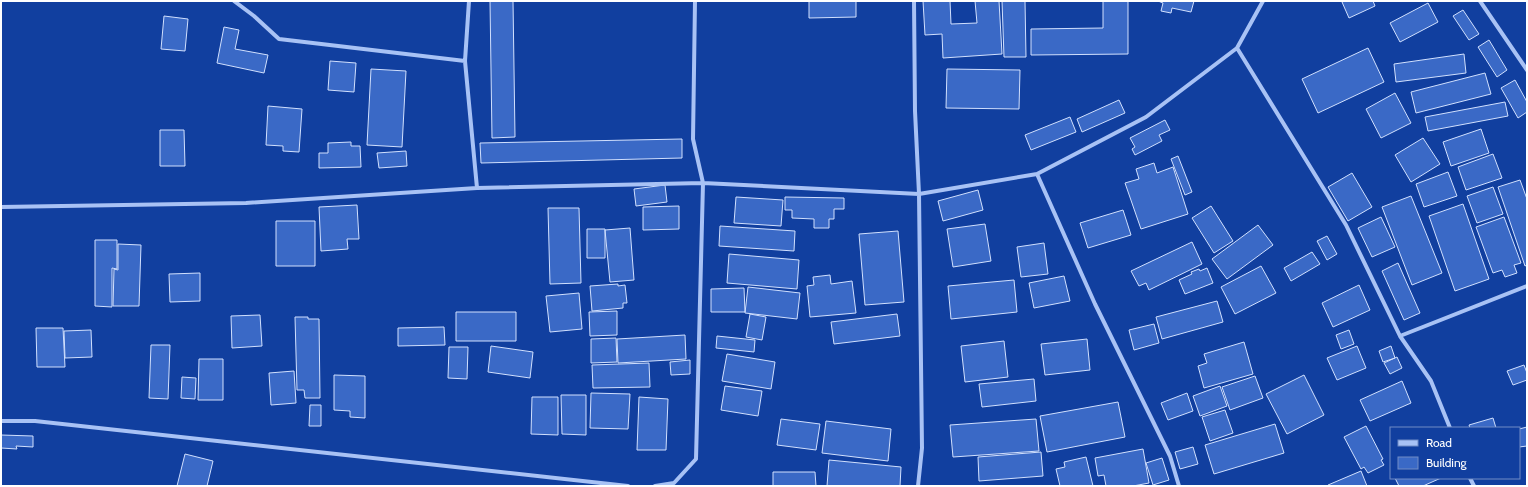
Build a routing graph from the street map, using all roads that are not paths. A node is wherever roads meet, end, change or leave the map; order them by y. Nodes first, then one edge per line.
1 (234, 1) edge
2 (469, 1) edge
3 (695, 1) edge
4 (914, 1) edge
5 (1263, 1) edge
6 (1480, 1) edge
7 (1237, 48) junction
8 (465, 61) junction
9 (1527, 70) edge
10 (1038, 174) junction
11 (703, 183) junction
12 (477, 188) junction
13 (919, 194) junction
14 (1, 207) edge
15 (1527, 286) edge
16 (1400, 336) junction
17 (1, 421) edge
18 (1450, 427) edge
19 (628, 486) edge
20 (655, 486) edge
21 (918, 486) edge
22 (1179, 486) edge

1 - 8 street
2 - 8 street
3 - 11 street
4 - 13 street
5 - 7 street
6 - 9 street
7 - 10 street
7 - 16 street
8 - 12 street
10 - 13 street
10 - 22 street
11 - 12 street
11 - 13 street
11 - 20 street
12 - 14 street
13 - 21 street
15 - 16 street
16 - 18 street
17 - 19 street

